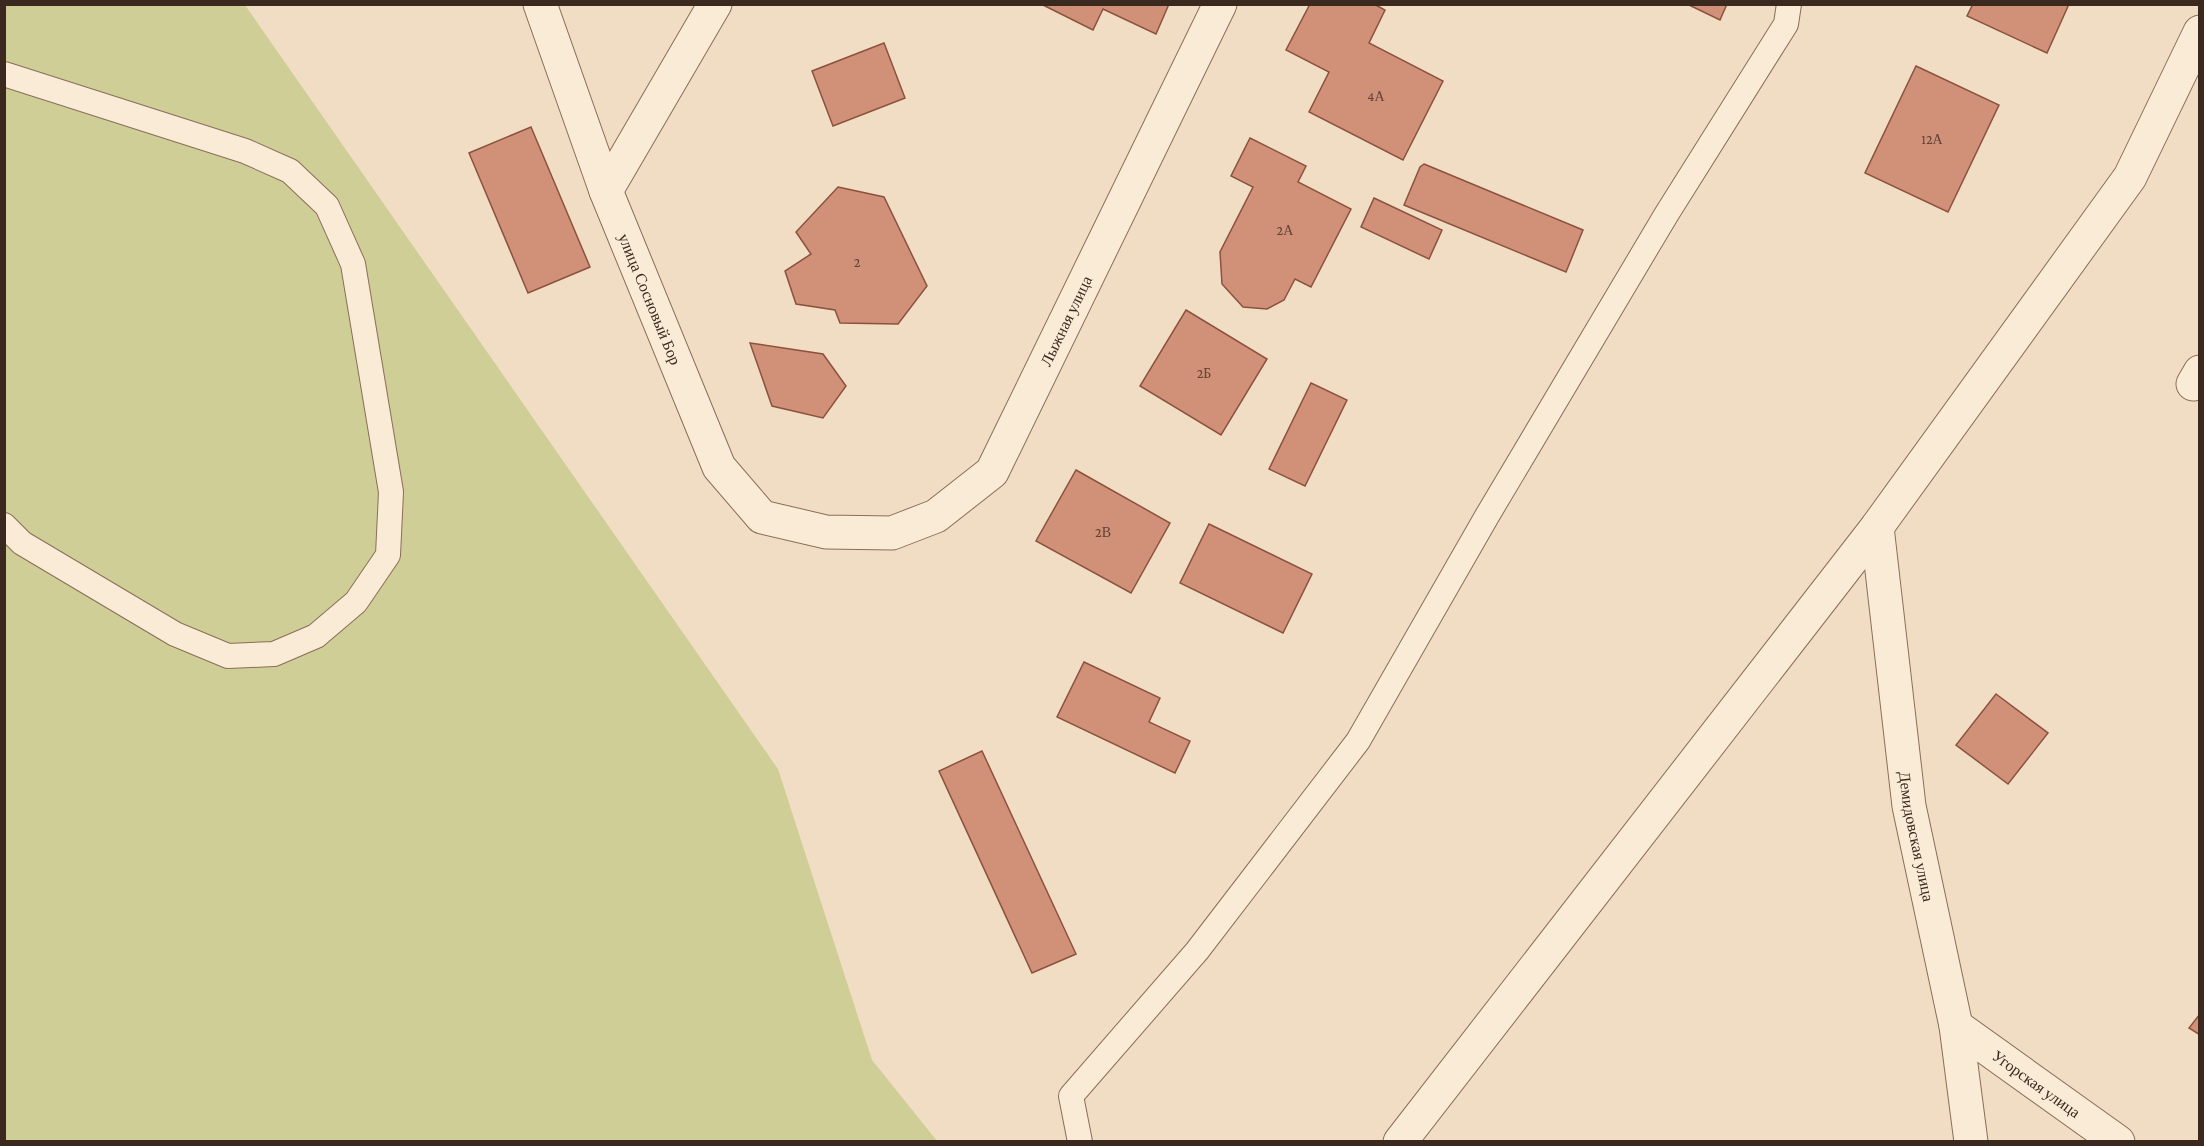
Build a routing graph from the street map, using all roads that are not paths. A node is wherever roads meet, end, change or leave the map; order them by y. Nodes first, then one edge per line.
1 (540, 4) edge
2 (714, 4) edge
3 (1220, 4) edge
4 (1789, 4) edge
5 (2199, 32) edge
6 (4, 74) edge
7 (606, 191) junction
8 (4, 525) edge
9 (1877, 527) junction
10 (826, 532) joint
11 (1956, 1026) junction
12 (1080, 1142) edge
13 (1400, 1142) edge
14 (1971, 1142) edge
15 (2118, 1142) edge

1 - 7 street, улица Сосновый Бор
2 - 7 street
3 - 10 street, Лыжная улица
4 - 12 lane
5 - 9 street
6 - 8 lane
7 - 10 street, улица Сосновый Бор
9 - 11 street, Демидовская улица
9 - 13 street
11 - 14 street, Демидовская улица
11 - 15 street, Угорская улица

